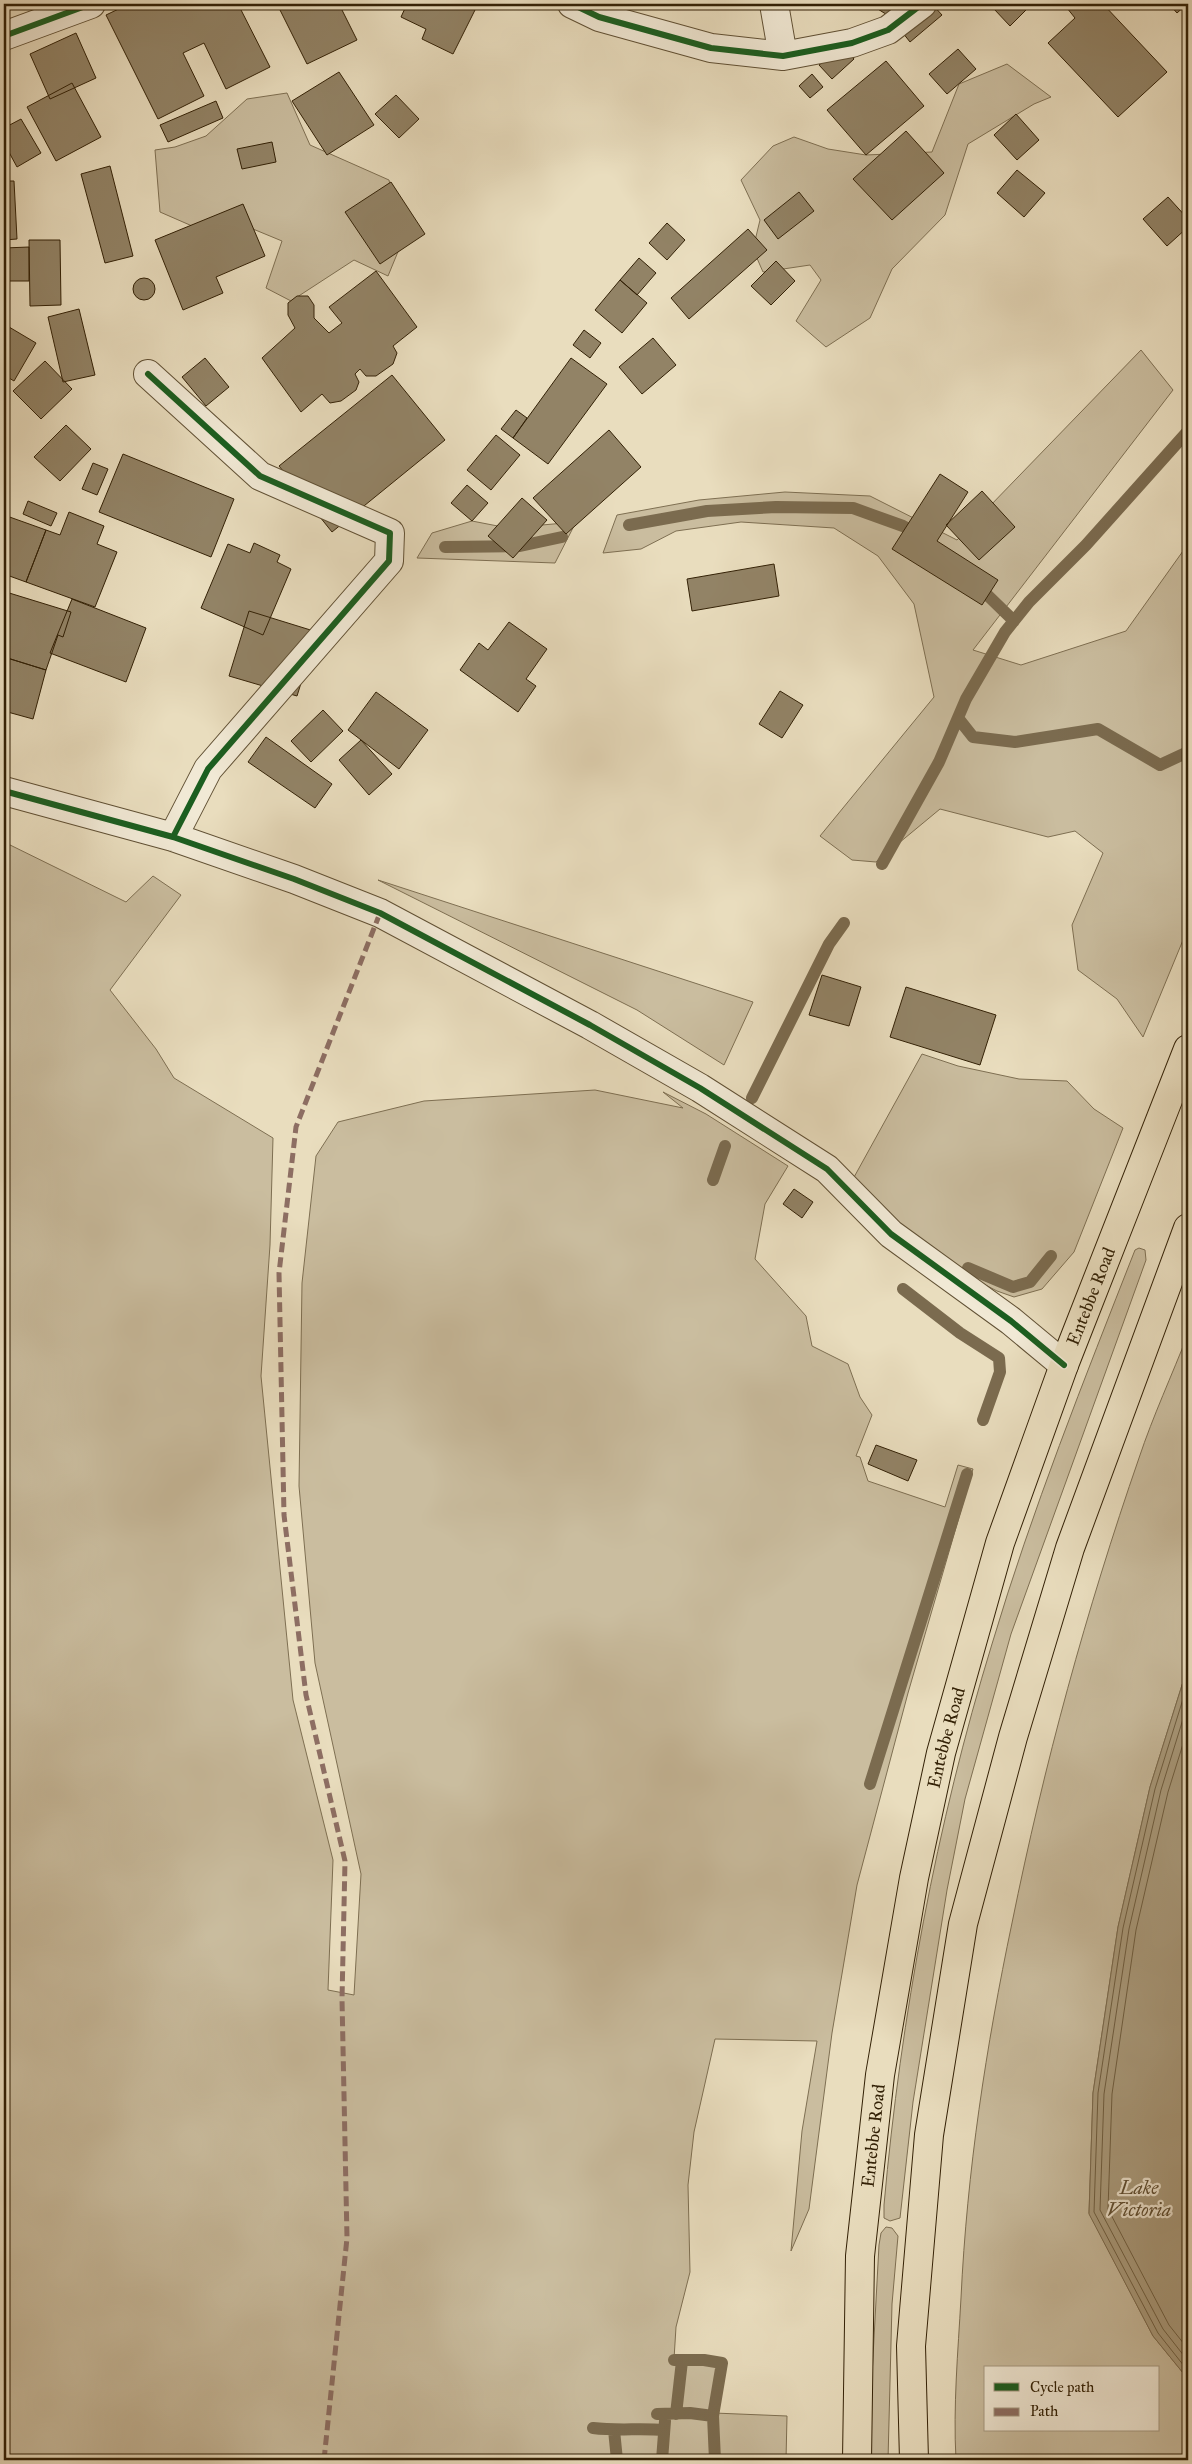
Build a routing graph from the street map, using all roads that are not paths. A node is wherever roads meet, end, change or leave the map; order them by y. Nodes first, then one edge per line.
1 (91, 4) edge
2 (572, 4) edge
3 (774, 4) edge
4 (922, 4) edge
5 (6, 32) edge
6 (783, 56) junction
7 (148, 374) dead end
8 (4, 791) edge
9 (173, 837) junction
10 (1188, 1049) edge
11 (1188, 1228) edge
12 (1064, 1365) junction
13 (857, 2460) edge
14 (914, 2460) edge

1 - 5 street
2 - 6 street
3 - 6 street
4 - 6 street
7 - 9 street
8 - 9 street
9 - 12 street
10 - 12 highway, Entebbe Road
11 - 14 highway
12 - 13 highway, Entebbe Road

